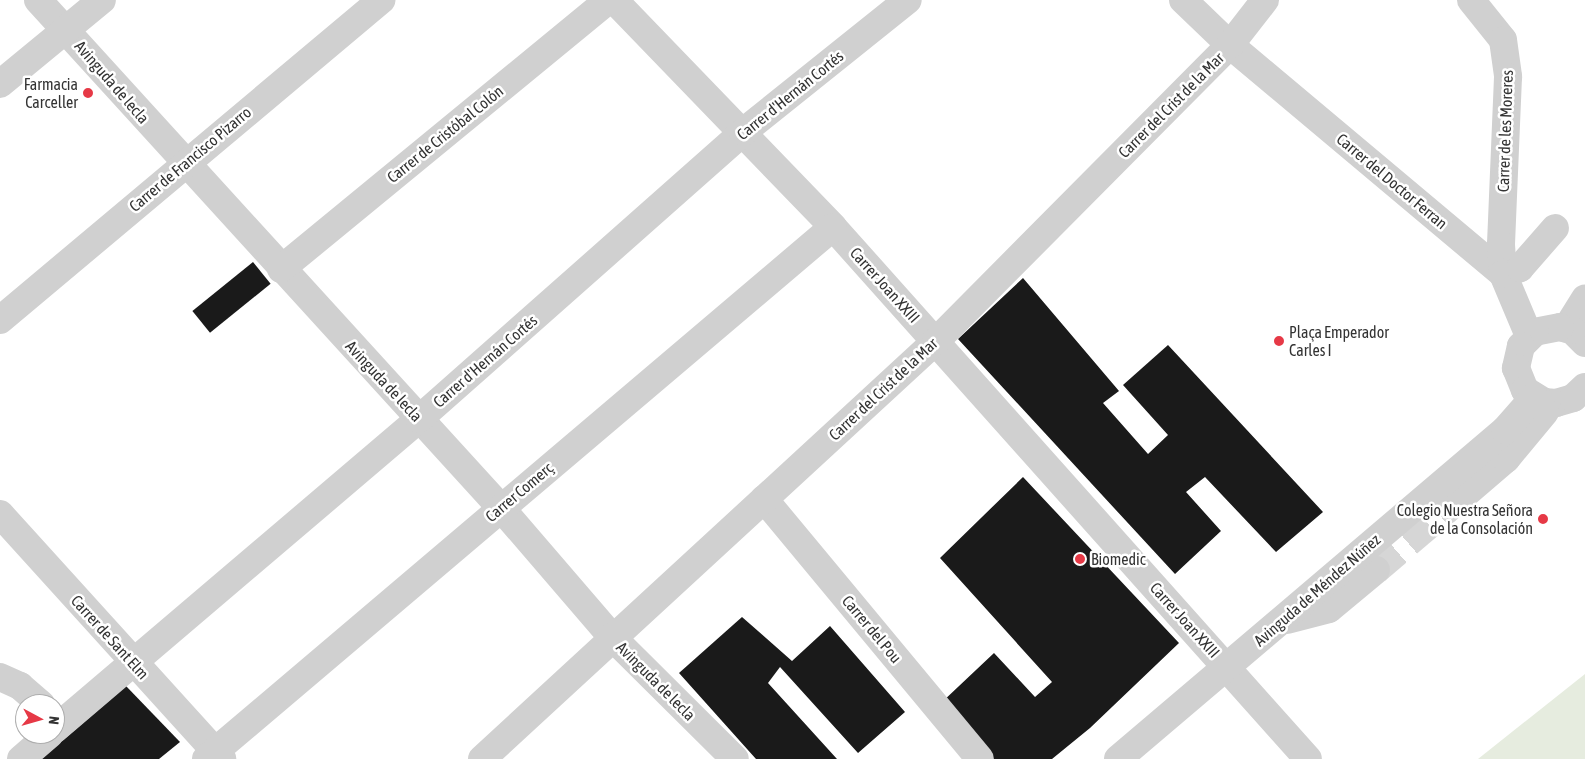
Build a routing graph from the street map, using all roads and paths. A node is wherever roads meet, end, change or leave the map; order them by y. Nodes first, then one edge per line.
1 (38, 0) edge
2 (102, 0) edge
3 (382, 0) edge
4 (609, 0) edge
5 (614, 0) edge
6 (908, 0) edge
7 (1183, 0) edge
8 (1265, 0) edge
9 (1471, 0) edge
10 (66, 30) junction
11 (1230, 45) junction
12 (0, 84) edge
13 (744, 132) junction
14 (184, 163) junction
15 (833, 227) junction
16 (1556, 228) dead end
17 (281, 268) junction
18 (1511, 271) junction
19 (1585, 298) edge
20 (0, 320) edge
21 (1529, 336) junction
22 (1576, 336) edge
23 (936, 341) junction
24 (1567, 396) edge
25 (419, 419) junction
26 (764, 499) junction
27 (1457, 501) tunnel mouth
28 (501, 508) junction
29 (0, 514) edge
30 (1376, 570) tunnel mouth
31 (1281, 622) junction
32 (612, 637) junction
33 (133, 665) junction
34 (1227, 668) junction
35 (0, 677) edge
36 (29, 694) edge
37 (65, 719) edge
38 (37, 744) edge
39 (214, 757) edge
40 (22, 759) edge
41 (482, 759) edge
42 (735, 759) edge
43 (980, 759) edge
44 (1118, 759) edge
45 (1308, 759) edge

1 - 10 street, Avinguda de lecla
2 - 10 street
3 - 14 street, Carrer de Francisco Pizarro
4 - 17 street, Carrer de Cristóbal Colón
5 - 13 street, Carrer Joan XXIII
6 - 13 street, Carrer d'Hernán Cortés
7 - 11 street, Carrer del Doctor Ferran
8 - 11 street, Carrer del Crist de la Mar
9 - 18 street, Carrer de les Moreres
10 - 12 street
10 - 14 street, Avinguda de lecla
11 - 18 street, Carrer del Doctor Ferran
11 - 23 street, Carrer del Crist de la Mar
13 - 15 street, Carrer Joan XXIII
13 - 25 street, Carrer d'Hernán Cortés
14 - 17 street, Avinguda de lecla
14 - 20 street, Carrer de Francisco Pizarro
15 - 23 street, Carrer Joan XXIII
15 - 28 street, Carrer Comerç
16 - 18 street
17 - 25 street, Avinguda de lecla
18 - 21 street, Carrer del Doctor Ferran
19 - 22 street
21 - 22 street
21 - 24 street
23 - 26 street, Carrer del Crist de la Mar
23 - 34 street, Carrer Joan XXIII
24 - 27 street
24 - 31 street, Avinguda de Méndez Núñez
25 - 28 street, Avinguda de lecla
25 - 33 street, Carrer d'Hernán Cortés
26 - 32 street, Carrer del Crist de la Mar
26 - 43 street, Carrer del Pou
28 - 32 street, Avinguda de lecla
28 - 39 street, Carrer Comerç
29 - 33 street, Carrer de Sant Elm
30 - 31 street
31 - 34 street, Avinguda de Méndez Núñez
32 - 41 street, Carrer del Crist de la Mar
32 - 42 street, Avinguda de lecla
33 - 37 street, Carrer d'Hernán Cortés
33 - 39 street, Carrer de Sant Elm
34 - 44 street, Avinguda de Méndez Núñez
34 - 45 street, Carrer Joan XXIII
35 - 36 street
38 - 40 street, Carrer d'Hernán Cortés

